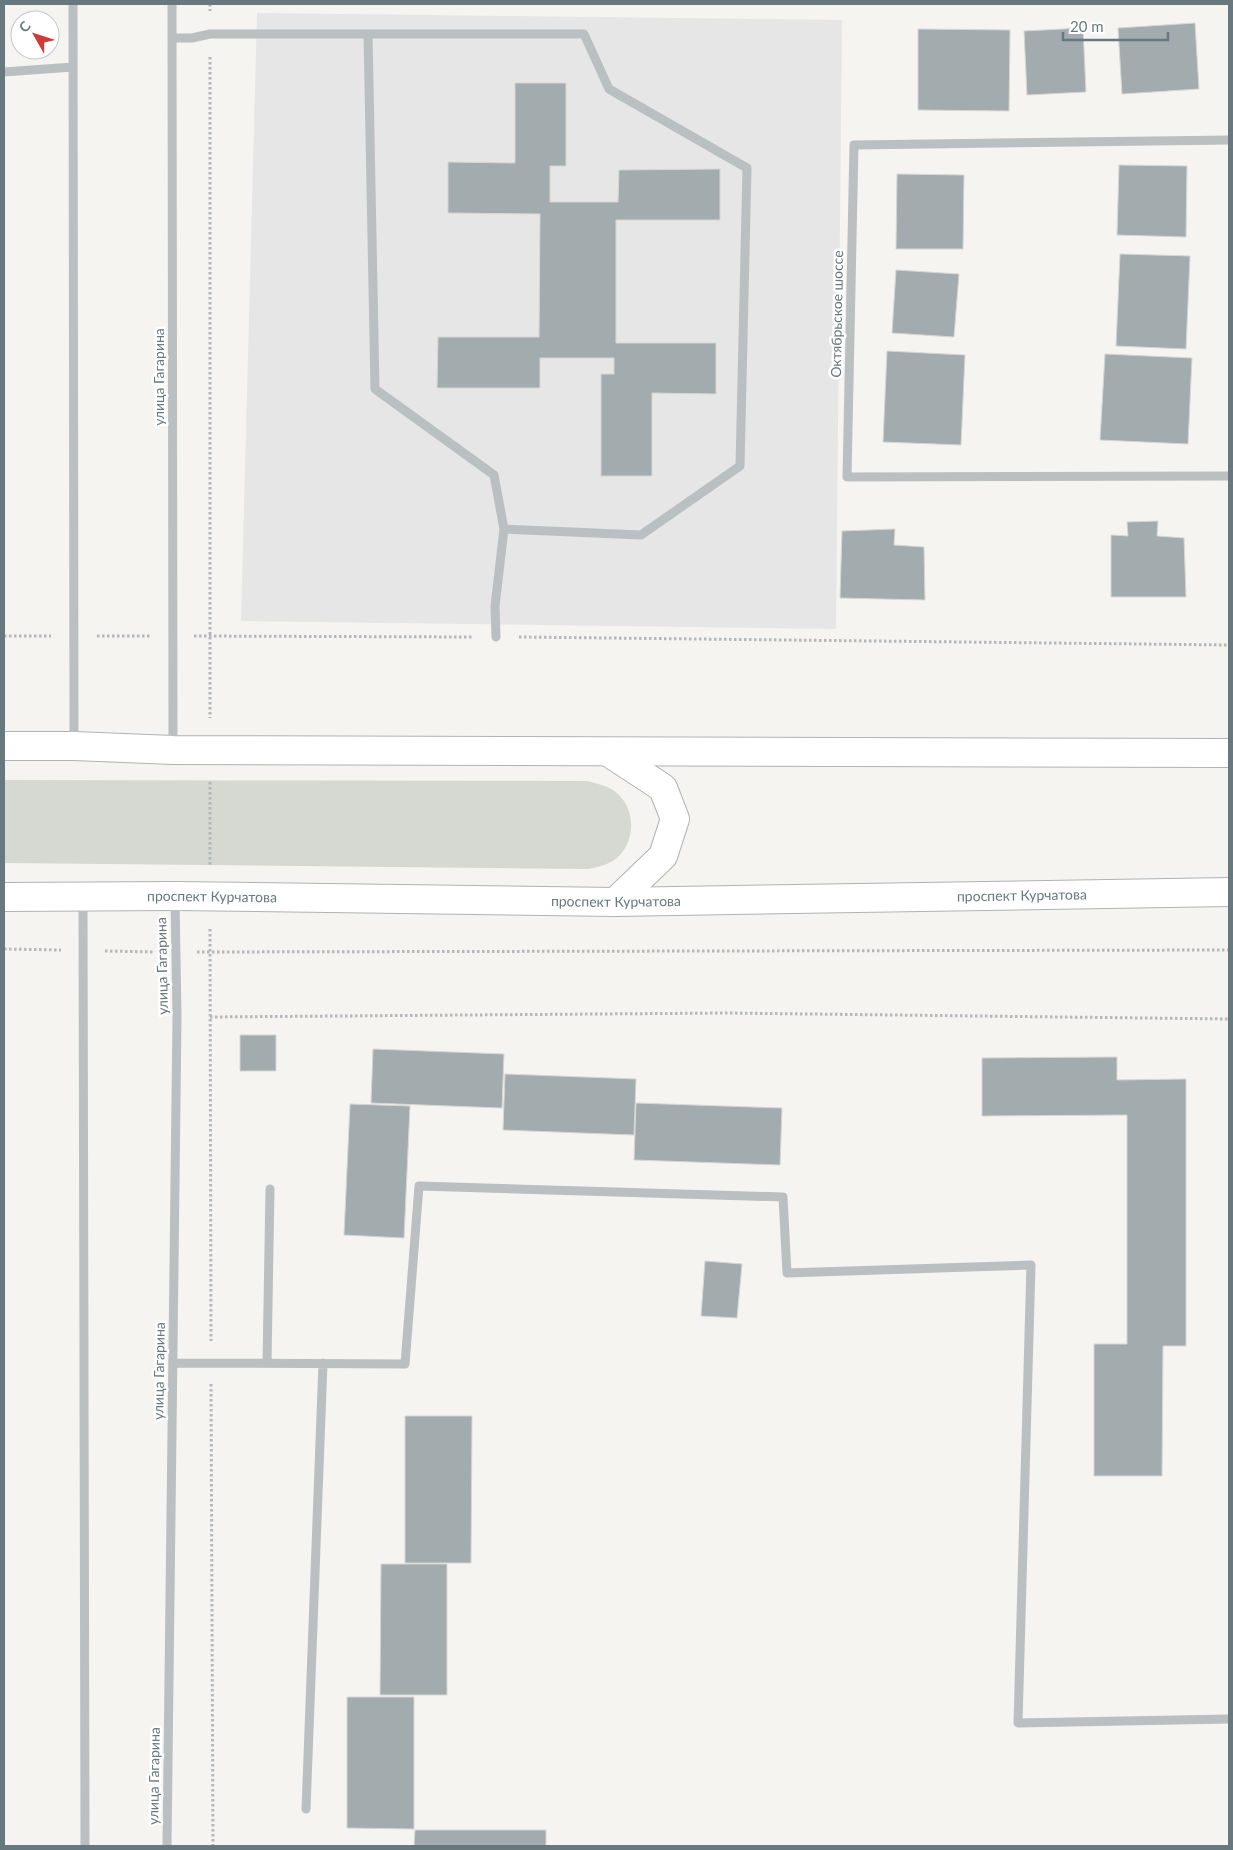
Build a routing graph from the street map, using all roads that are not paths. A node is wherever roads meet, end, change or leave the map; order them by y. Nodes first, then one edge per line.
1 (73, 4) edge
2 (172, 4) edge
3 (368, 34) junction
4 (172, 38) junction
5 (73, 67) junction
6 (4, 72) edge
7 (1229, 140) edge
8 (1229, 476) edge
9 (504, 529) junction
10 (496, 637) road end
11 (4, 746) edge
12 (74, 746) junction
13 (173, 750) junction
14 (608, 752) junction
15 (1229, 753) edge
16 (1229, 892) edge
17 (4, 896) edge
18 (175, 896) junction
19 (83, 897) junction
20 (615, 902) junction
21 (270, 1189) dead end
22 (173, 1363) junction
23 (268, 1363) junction
24 (323, 1363) junction
25 (1229, 1719) edge
26 (306, 1809) dead end
27 (85, 1846) edge
28 (167, 1846) edge

1 - 5 street
2 - 4 street, улица Гагарина
3 - 4 street
3 - 9 street
3 - 9 street
4 - 13 street, улица Гагарина
5 - 6 street
5 - 12 street
7 - 8 street, Октябрьское шоссе
9 - 10 street
11 - 12 main road
12 - 13 main road
13 - 14 main road
14 - 15 main road
14 - 20 main road
16 - 20 main road, проспект Курчатова
17 - 19 main road, проспект Курчатова
18 - 19 main road, проспект Курчатова
18 - 20 main road, проспект Курчатова
18 - 22 street, улица Гагарина
19 - 27 street
21 - 23 street
22 - 23 street
22 - 28 street, улица Гагарина
23 - 24 street
24 - 25 street
24 - 26 street

